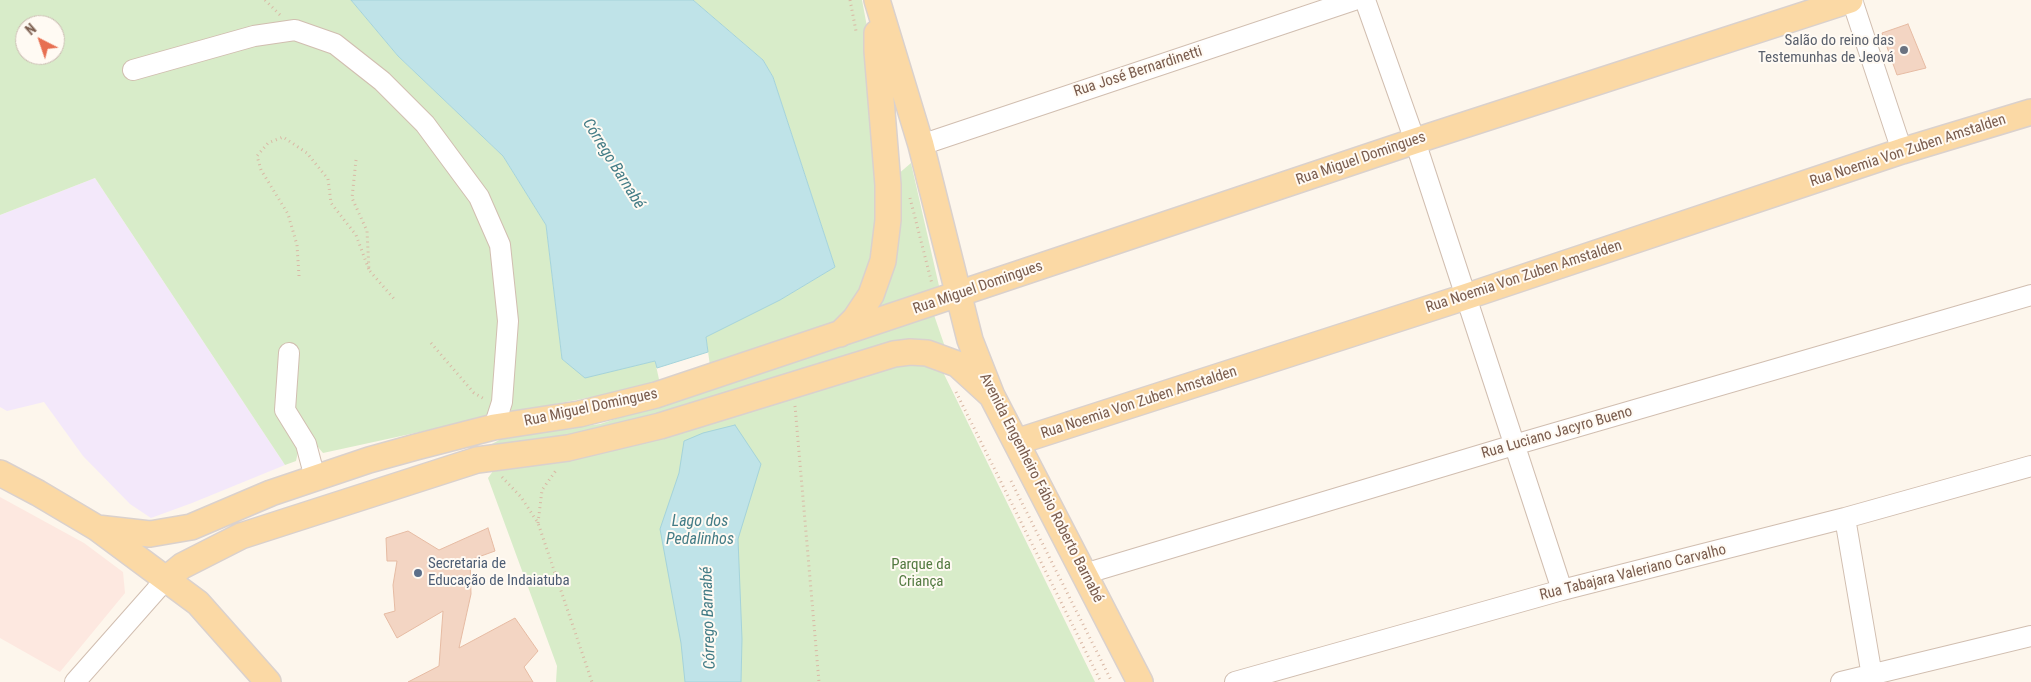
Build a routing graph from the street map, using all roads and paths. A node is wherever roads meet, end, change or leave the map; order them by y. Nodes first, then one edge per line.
1 (1354, 0) edge
2 (1364, 0) edge
3 (1851, 0) edge
4 (877, 3) edge
5 (133, 70) dead end
6 (2031, 112) edge
7 (1415, 141) junction
8 (921, 145) junction
9 (1902, 151) junction
10 (356, 160) dead end
11 (908, 190) dead end
12 (369, 270) junction
13 (299, 276) dead end
14 (2031, 294) edge
15 (1465, 297) junction
16 (947, 298) junction
17 (394, 300) dead end
18 (840, 334) junction
19 (432, 343) dead end
20 (289, 353) dead end
21 (957, 364) junction
22 (793, 385) junction
23 (992, 396) junction
24 (494, 427) junction
25 (1016, 442) junction
26 (1514, 445) junction
27 (568, 448) junction
28 (2031, 466) edge
29 (497, 472) dead end
30 (0, 473) edge
31 (1008, 474) dead end
32 (316, 478) junction
33 (1845, 518) junction
34 (538, 524) junction
35 (97, 528) junction
36 (1084, 574) junction
37 (166, 579) junction
38 (1562, 590) junction
39 (2031, 636) edge
40 (1873, 678) edge
41 (75, 682) edge
42 (268, 682) edge
43 (592, 682) edge
44 (819, 682) edge
45 (1100, 682) edge
46 (1112, 682) edge
47 (1140, 682) edge
48 (1235, 682) edge
49 (1841, 682) edge

1 - 8 street, Rua José Bernardinetti
2 - 7 street
3 - 7 main road, Rua Miguel Domingues
3 - 9 street
4 - 8 main road, Avenida Engenheiro Fábio Roberto Barnabé
4 - 18 main road
5 - 24 street
6 - 9 main road, Rua Noemia Von Zuben Amstalden
7 - 15 street
7 - 16 main road, Rua Miguel Domingues
8 - 16 main road, Avenida Engenheiro Fábio Roberto Barnabé
9 - 15 main road, Rua Noemia Von Zuben Amstalden
10 - 12 path
11 - 16 path
12 - 13 path
12 - 17 path
14 - 26 street, Rua Luciano Jacyro Bueno
15 - 25 main road, Rua Noemia Von Zuben Amstalden
15 - 26 street
16 - 18 main road, Rua Miguel Domingues
16 - 23 main road, Avenida Engenheiro Fábio Roberto Barnabé
18 - 24 main road, Rua Miguel Domingues
19 - 24 path
20 - 32 street
21 - 22 main road
21 - 23 main road
21 - 45 path
22 - 27 main road
22 - 44 path
23 - 25 main road, Avenida Engenheiro Fábio Roberto Barnabé
24 - 32 main road, Rua Miguel Domingues
25 - 36 main road, Avenida Engenheiro Fábio Roberto Barnabé
26 - 36 street, Rua Luciano Jacyro Bueno
26 - 38 street
27 - 34 path
27 - 37 main road
28 - 33 street, Rua Tabajara Valeriano Carvalho
29 - 34 path
30 - 35 main road
31 - 46 path
32 - 35 main road, Rua Miguel Domingues
33 - 38 street, Rua Tabajara Valeriano Carvalho
33 - 40 street
34 - 43 path
35 - 37 main road
36 - 47 main road, Avenida Engenheiro Fábio Roberto Barnabé
37 - 41 street
37 - 42 main road
38 - 48 street, Rua Tabajara Valeriano Carvalho
39 - 40 street
40 - 49 street

